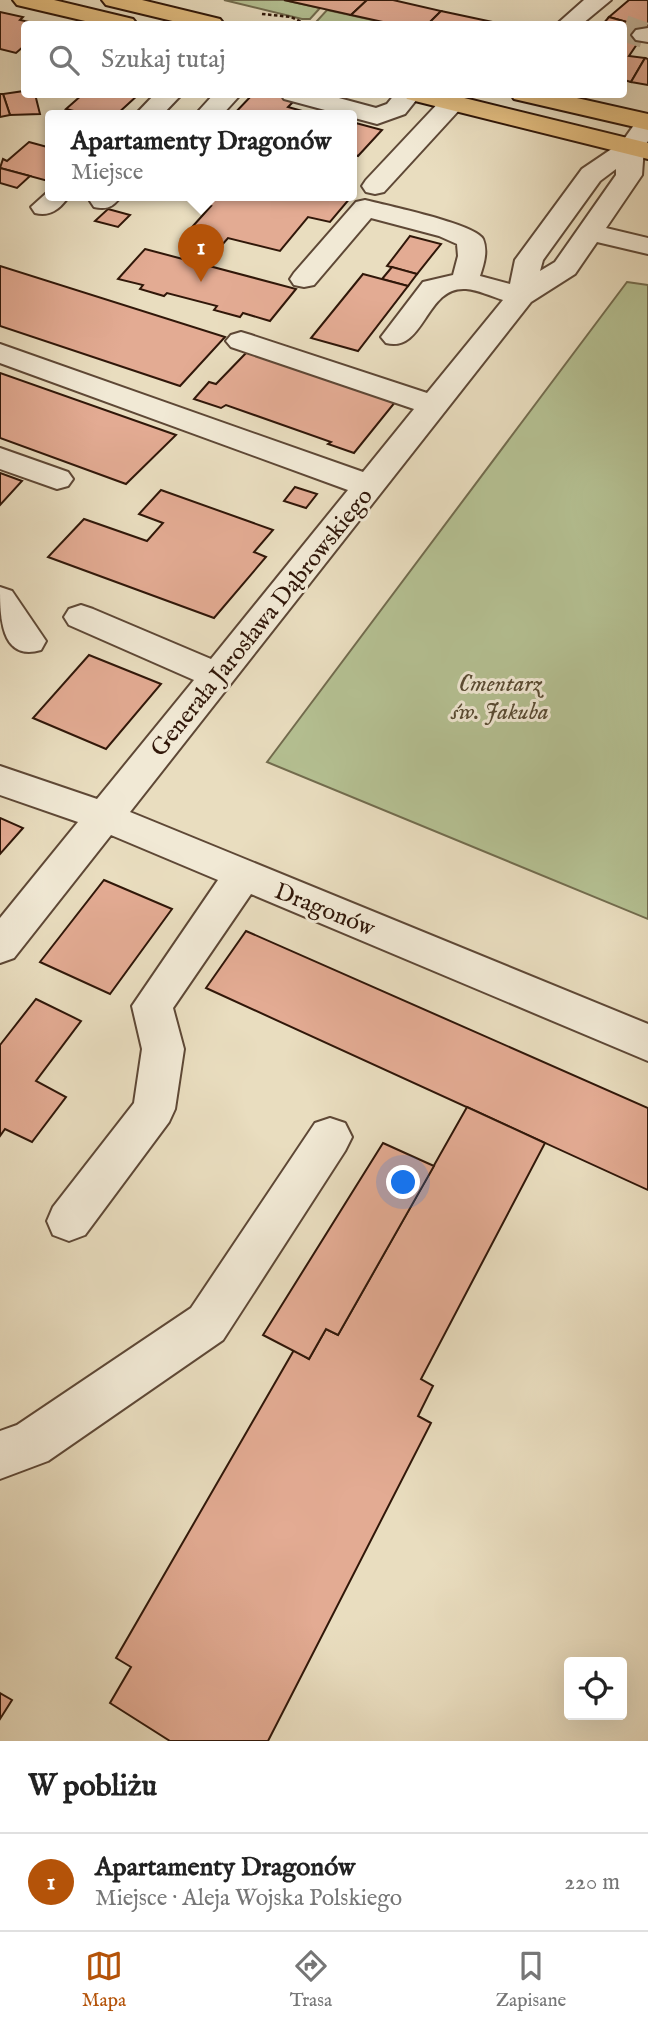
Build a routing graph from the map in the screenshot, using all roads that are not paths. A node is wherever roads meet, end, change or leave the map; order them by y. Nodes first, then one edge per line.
1 (25, 0) edge
2 (114, 0) edge
3 (112, 21) edge
4 (200, 21) edge
5 (166, 98) edge
6 (308, 98) edge
7 (406, 98) edge
8 (432, 98) edge
9 (541, 98) edge
10 (452, 103) junction
11 (153, 110) edge
12 (354, 110) edge
13 (357, 111) edge
14 (377, 116) junction
15 (648, 122) edge
16 (640, 149) edge
17 (361, 188) edge
18 (353, 201) edge
19 (590, 232) junction
20 (648, 246) edge
21 (304, 279) dead end
22 (465, 280) junction
23 (521, 296) junction
24 (396, 337) dead end
25 (241, 341) dead end
26 (0, 353) edge
27 (433, 405) junction
28 (0, 458) edge
29 (57, 479) dead end
30 (369, 486) junction
31 (0, 599) edge
32 (81, 617) dead end
33 (29, 640) dead end
34 (217, 676) junction
35 (0, 780) edge
36 (105, 817) junction
37 (242, 876) junction
38 (0, 947) edge
39 (648, 1043) edge
40 (330, 1137) dead end
41 (69, 1221) dead end
42 (0, 1455) edge

1 - 3 main road
2 - 4 main road
5 - 11 street
6 - 12 street
7 - 14 street
8 - 10 main road
9 - 15 main road
10 - 16 main road
10 - 17 street
13 - 14 street
14 - 17 street
15 - 16 street, Generała Jarosława Dąbrowskiego
16 - 19 street, Generała Jarosława Dąbrowskiego
16 - 23 street, Generała Jarosława Dąbrowskiego
17 - 22 street
18 - 21 street
19 - 20 street
19 - 23 street, Generała Jarosława Dąbrowskiego
22 - 23 street
22 - 24 street
23 - 27 street, Generała Jarosława Dąbrowskiego
25 - 27 street
26 - 30 street
27 - 30 street, Generała Jarosława Dąbrowskiego
28 - 29 street
30 - 34 street, Generała Jarosława Dąbrowskiego
31 - 33 street
32 - 34 street
34 - 36 street, Generała Jarosława Dąbrowskiego
35 - 36 street, Dragonów
36 - 37 street, Dragonów
36 - 38 street, Generała Jarosława Dąbrowskiego
37 - 39 street, Dragonów
37 - 41 street
40 - 42 street

